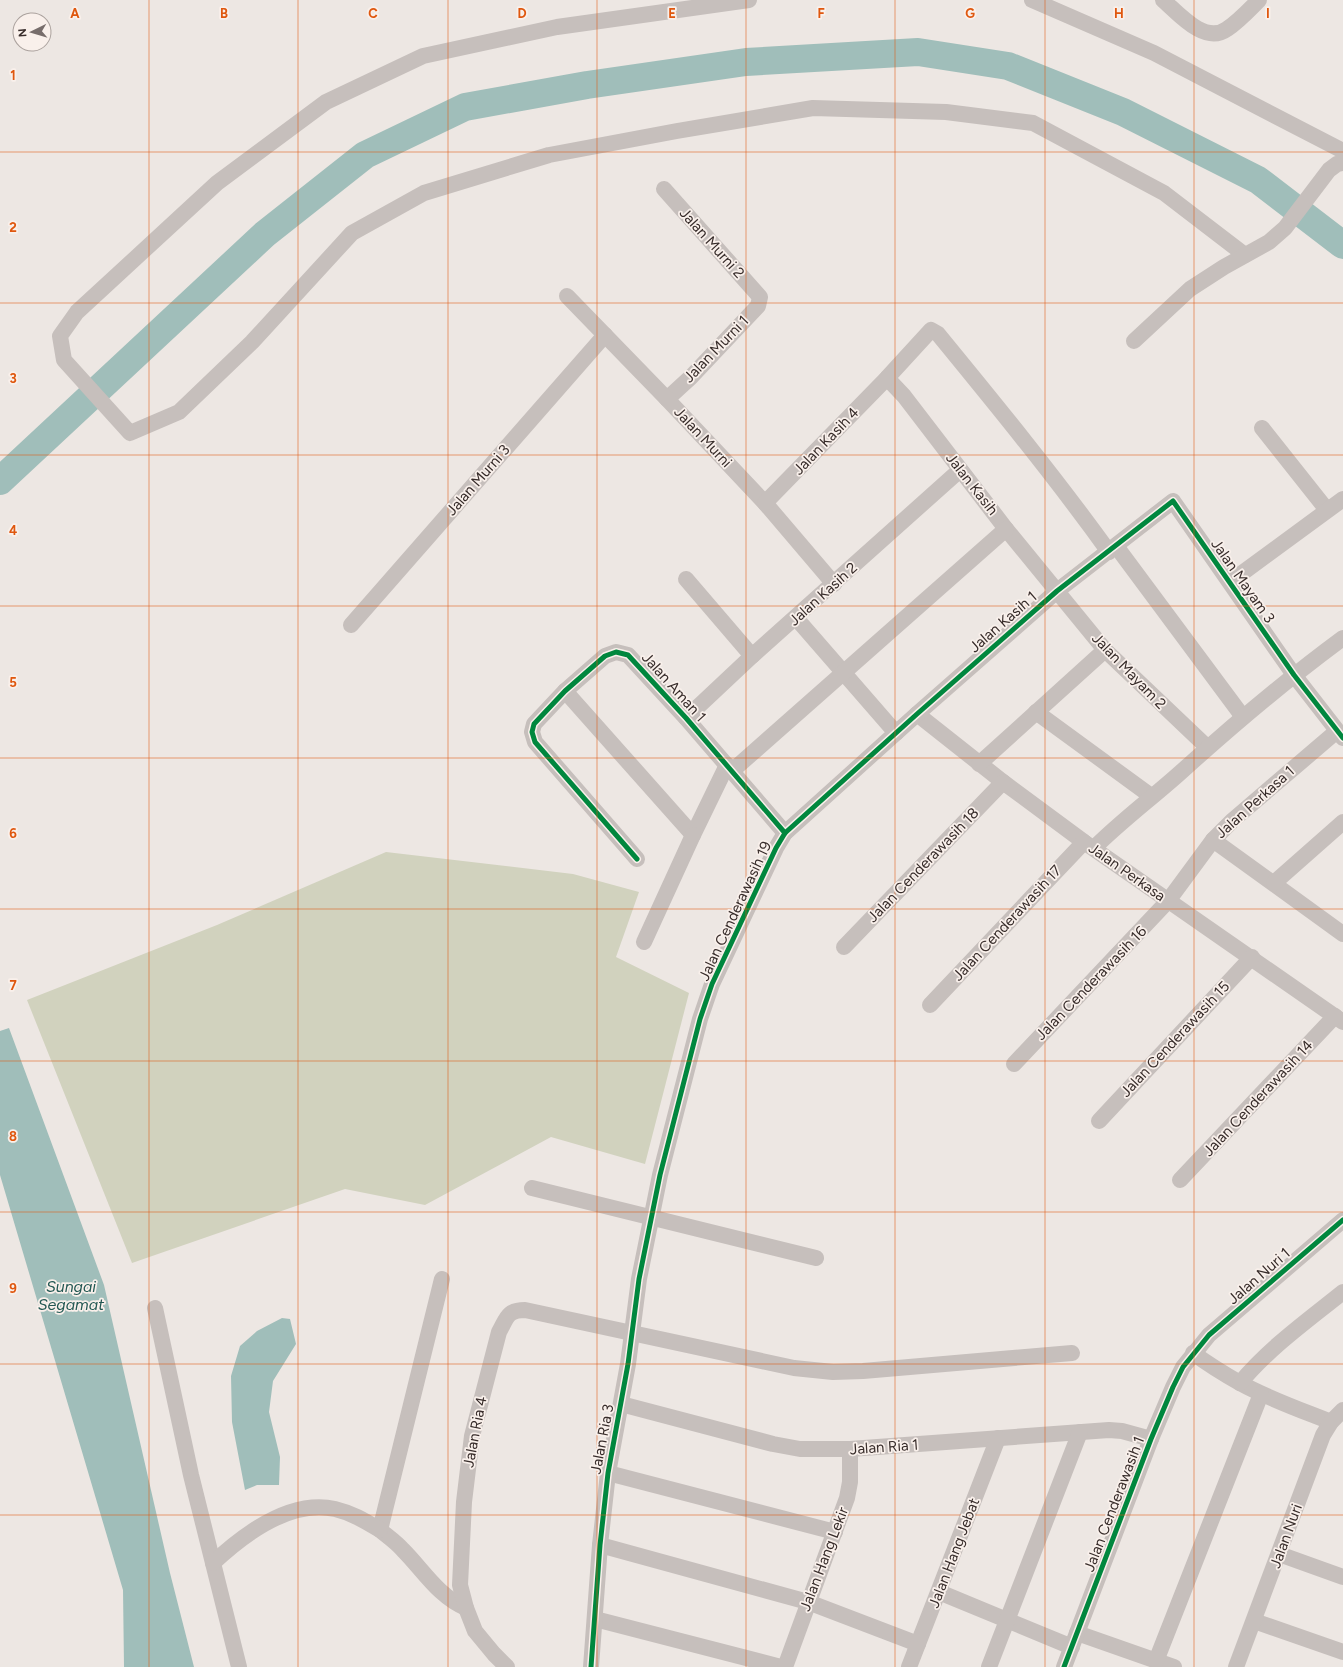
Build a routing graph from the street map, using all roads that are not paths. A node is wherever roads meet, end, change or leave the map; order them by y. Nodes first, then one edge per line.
1 (749, 0) edge
2 (1032, 0) edge
3 (1163, 0) edge
4 (1259, 0) edge
5 (1343, 151) edge
6 (1336, 167) edge
7 (664, 189) dead end
8 (1245, 255) junction
9 (567, 296) dead end
10 (760, 297) joint
11 (605, 335) junction
12 (1134, 341) dead end
13 (887, 378) junction
14 (667, 399) junction
15 (1262, 428) dead end
16 (960, 470) junction
17 (1343, 498) edge
18 (1173, 501) joint
19 (765, 503) junction
20 (1327, 510) junction
21 (1006, 529) junction
22 (1113, 549) junction
23 (686, 579) dead end
24 (1230, 582) junction
25 (834, 584) junction
26 (1057, 591) junction
27 (796, 618) junction
28 (351, 625) dead end
29 (1342, 640) edge
30 (1105, 650) junction
31 (752, 656) junction
32 (842, 672) junction
33 (1294, 675) junction
34 (565, 691) junction
35 (1036, 712) junction
36 (917, 714) junction
37 (1242, 717) junction
38 (686, 718) junction
39 (896, 733) junction
40 (1340, 734) edge
41 (1207, 747) junction
42 (979, 764) junction
43 (729, 768) junction
44 (1003, 782) junction
45 (1151, 796) junction
46 (1343, 822) edge
47 (785, 833) junction
48 (693, 836) junction
49 (1213, 840) junction
50 (1089, 845) junction
51 (637, 859) dead end
52 (1274, 883) junction
53 (1168, 902) junction
54 (1342, 931) edge
55 (644, 942) dead end
56 (844, 947) dead end
57 (1252, 957) junction
58 (930, 1005) dead end
59 (1339, 1019) edge
60 (1014, 1064) dead end
61 (1099, 1121) dead end
62 (1180, 1180) dead end
63 (532, 1188) dead end
64 (651, 1218) junction
65 (1343, 1220) edge
66 (816, 1258) dead end
67 (442, 1279) dead end
68 (1343, 1292) edge
69 (156, 1308) dead end
70 (632, 1333) junction
71 (1072, 1353) dead end
72 (1193, 1353) junction
73 (1240, 1383) junction
74 (1261, 1394) junction
75 (621, 1404) junction
76 (1343, 1410) edge
77 (1331, 1422) junction
78 (1080, 1432) junction
79 (998, 1438) junction
80 (1151, 1439) junction
81 (850, 1449) junction
82 (608, 1473) junction
83 (380, 1530) junction
84 (835, 1532) junction
85 (600, 1545) junction
86 (1279, 1554) junction
87 (213, 1562) junction
88 (1343, 1577) edge
89 (939, 1592) junction
90 (808, 1602) junction
91 (466, 1608) junction
92 (595, 1619) junction
93 (1007, 1620) junction
94 (1254, 1622) junction
95 (1075, 1640) junction
96 (918, 1644) junction
97 (1343, 1652) edge
98 (1156, 1661) junction
99 (240, 1667) edge
100 (507, 1667) edge
101 (591, 1667) edge
102 (781, 1667) edge
103 (785, 1667) edge
104 (909, 1667) edge
105 (989, 1667) edge
106 (1064, 1667) edge
107 (1174, 1667) edge
108 (1236, 1667) edge

1 - 8 street
2 - 5 street
3 - 4 street
6 - 8 street
7 - 10 street, Jalan Murni 2
8 - 12 street
9 - 11 street, Jalan Murni
10 - 14 street, Jalan Murni 1
11 - 14 street, Jalan Murni
11 - 28 street, Jalan Murni 3
13 - 16 street, Jalan Kasih
13 - 19 street, Jalan Kasih 4
13 - 22 street, Jalan Kasih 4
14 - 19 street, Jalan Murni
15 - 20 street
16 - 21 street, Jalan Kasih
16 - 25 street, Jalan Kasih 2
17 - 20 street
18 - 22 street, Jalan Kasih 1
18 - 24 street, Jalan Mayam 3
19 - 25 street, Jalan Murni
20 - 24 street
21 - 26 street, Jalan Kasih
21 - 32 street
22 - 26 street, Jalan Kasih 1
22 - 37 street
23 - 31 street
24 - 33 street, Jalan Mayam 3
25 - 27 street, Jalan Kasih 2
26 - 30 street, Jalan Mayam 2
26 - 36 street, Jalan Kasih 1
27 - 31 street, Jalan Kasih 2
27 - 32 street
29 - 33 street, Jalan Cenderawasih 17
30 - 35 street
30 - 41 street, Jalan Mayam 2
31 - 38 street, Jalan Kasih 2
32 - 39 street
32 - 43 street
33 - 37 street, Jalan Cenderawasih 17
33 - 40 street, Jalan Mayam 3
34 - 38 street, Jalan Aman 1
34 - 48 street
34 - 51 street, Jalan Aman 1
35 - 42 street
35 - 45 street
36 - 39 street, Jalan Cenderawasih 19
36 - 42 street, Jalan Perkasa
37 - 41 street, Jalan Cenderawasih 17
38 - 43 street, Jalan Aman 1
39 - 47 street, Jalan Cenderawasih 19
40 - 49 street, Jalan Perkasa 1
41 - 45 street, Jalan Cenderawasih 17
42 - 44 street, Jalan Perkasa
43 - 47 street, Jalan Aman 1
43 - 48 street
44 - 50 street, Jalan Perkasa
44 - 56 street, Jalan Cenderawasih 18
45 - 50 street, Jalan Cenderawasih 17
46 - 52 street
47 - 64 street, Jalan Cenderawasih 19
48 - 55 street
49 - 52 street
49 - 53 street, Jalan Perkasa 1
50 - 53 street, Jalan Perkasa
50 - 58 street, Jalan Cenderawasih 17
52 - 54 street
53 - 57 street, Jalan Perkasa
53 - 60 street, Jalan Cenderawasih 16
57 - 59 street, Jalan Perkasa
57 - 61 street, Jalan Cenderawasih 15
59 - 62 street, Jalan Cenderawasih 14
63 - 64 street
64 - 66 street
64 - 70 street, Jalan Ria 3
65 - 72 street, Jalan Nuri 1
67 - 83 street
68 - 73 street
69 - 87 street
70 - 71 street, Jalan Ria 4
70 - 75 street, Jalan Ria 3
70 - 91 street, Jalan Ria 4
72 - 73 street
72 - 80 street, Jalan Cenderawasih 1
73 - 74 street
74 - 77 street
74 - 98 street
75 - 81 street, Jalan Ria 1
75 - 82 street, Jalan Ria 3
76 - 77 street, Jalan Nuri
77 - 86 street, Jalan Nuri
78 - 79 street, Jalan Ria 1
78 - 80 street, Jalan Ria 1
78 - 93 street
79 - 81 street, Jalan Ria 1
79 - 89 street, Jalan Hang Jebat
80 - 95 street, Jalan Cenderawasih 1
81 - 84 street, Jalan Hang Lekir
82 - 84 street
82 - 85 street, Jalan Ria 3
83 - 87 street
83 - 91 street
84 - 90 street, Jalan Hang Lekir
85 - 90 street
85 - 92 street, Jalan Ria 3
86 - 88 street
86 - 94 street, Jalan Nuri
87 - 99 street
89 - 93 street
89 - 96 street, Jalan Hang Jebat
90 - 96 street
90 - 103 street, Jalan Hang Lekir
91 - 100 street, Jalan Ria 4
92 - 101 street, Jalan Ria 3
92 - 102 street
93 - 95 street
93 - 105 street
94 - 97 street
94 - 108 street, Jalan Nuri
95 - 98 street
95 - 106 street, Jalan Cenderawasih 1
96 - 104 street, Jalan Hang Jebat
98 - 107 street

